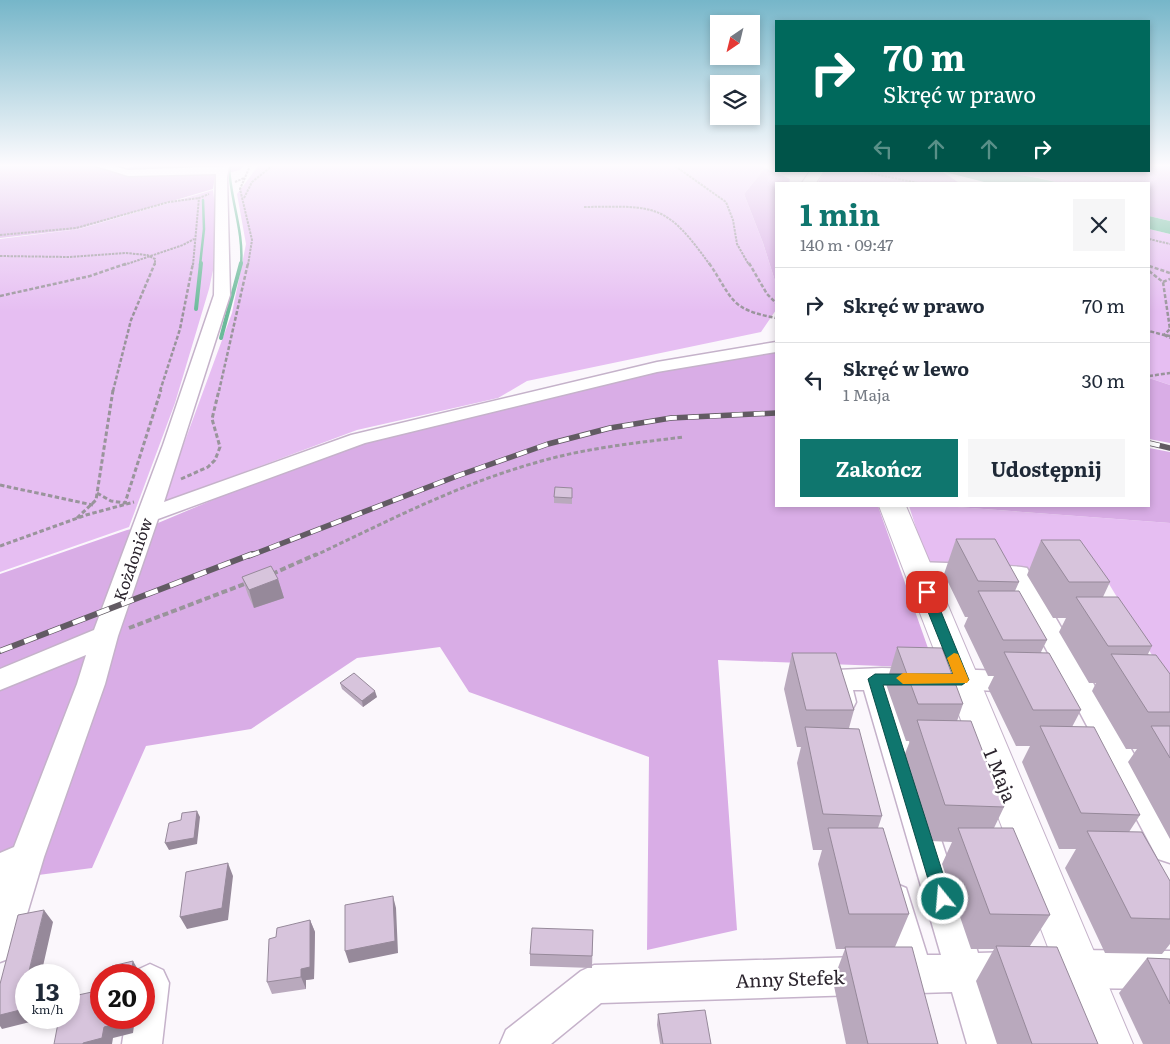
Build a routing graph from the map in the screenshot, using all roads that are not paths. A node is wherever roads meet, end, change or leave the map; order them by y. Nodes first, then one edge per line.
1 (223, 215) edge
2 (775, 346) edge
3 (151, 506) junction
4 (892, 507) edge
5 (917, 570) junction
6 (991, 573) junction
7 (1020, 632) edge
8 (105, 636) junction
9 (1032, 657) edge
10 (875, 679) junction
11 (0, 680) edge
12 (962, 680) junction
13 (1045, 683) junction
14 (1079, 684) junction
15 (1058, 709) edge
16 (849, 729) edge
17 (1170, 848) edge
18 (13, 863) edge
19 (886, 870) edge
20 (0, 944) edge
21 (1080, 969) junction
22 (1170, 970) edge
23 (965, 972) junction
24 (918, 992) junction
25 (144, 1029) edge
26 (142, 1044) edge
27 (520, 1044) edge
28 (987, 1044) edge
29 (1109, 1044) edge

1 - 3 street, Kożdoniów
2 - 3 street
3 - 8 street, Kożdoniów
4 - 5 main road, 1 Maja
5 - 6 street
5 - 12 main road, 1 Maja
6 - 7 street
6 - 14 street
8 - 11 street
8 - 18 street, Kożdoniów
9 - 13 street
10 - 12 street
10 - 16 street
10 - 23 street
12 - 13 street
12 - 21 main road, 1 Maja
13 - 14 street
13 - 15 street
14 - 17 street
18 - 20 street, Kożdoniów
19 - 24 street
21 - 22 street, Anny Stefek
21 - 23 street, Anny Stefek
21 - 29 main road, 1 Maja
23 - 24 street, Anny Stefek
23 - 28 street
24 - 27 street, Anny Stefek
25 - 26 street

